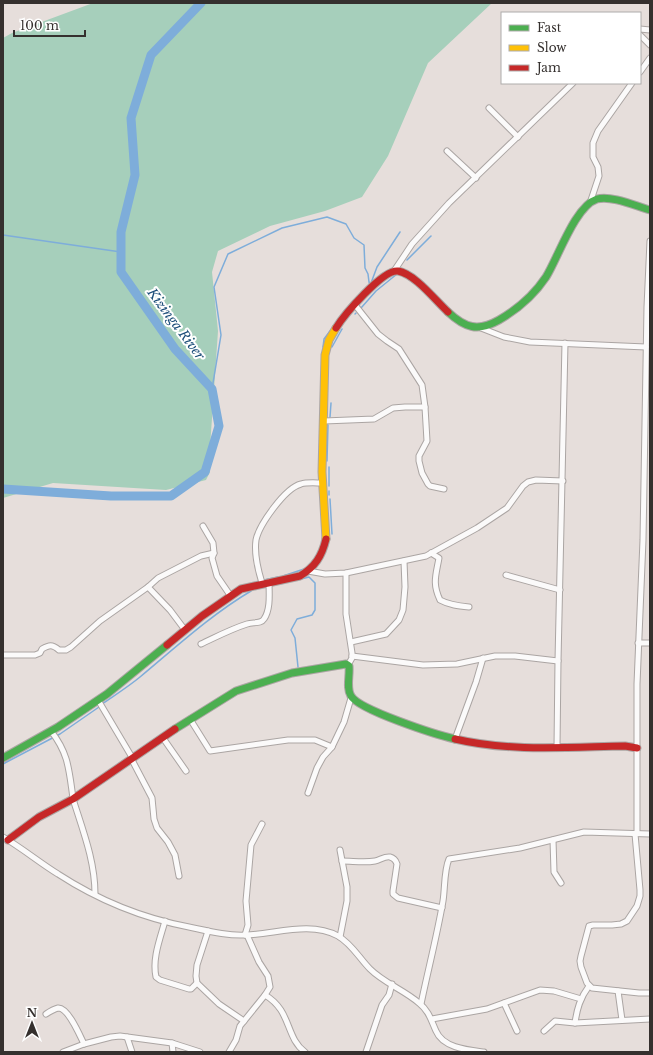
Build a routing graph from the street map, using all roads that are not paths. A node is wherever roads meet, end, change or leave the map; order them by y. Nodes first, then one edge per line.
1 (641, 36) edge
2 (650, 45) edge
3 (650, 58) edge
4 (641, 71) edge
5 (573, 84) edge
6 (631, 84) edge
7 (489, 108) dead end
8 (518, 137) junction
9 (447, 151) dead end
10 (476, 178) junction
11 (590, 203) junction
12 (650, 210) edge
13 (650, 241) edge
14 (394, 271) junction
15 (355, 305) junction
16 (480, 328) junction
17 (565, 344) junction
18 (646, 347) junction
19 (648, 356) edge
20 (425, 407) junction
21 (324, 421) junction
22 (563, 481) junction
23 (323, 483) junction
24 (444, 489) dead end
25 (203, 526) dead end
26 (214, 553) junction
27 (431, 553) junction
28 (404, 561) junction
29 (308, 571) junction
30 (346, 573) junction
31 (506, 575) dead end
32 (265, 582) junction
33 (148, 587) junction
34 (560, 590) junction
35 (230, 596) junction
36 (469, 607) dead end
37 (185, 630) junction
38 (351, 642) junction
39 (638, 643) junction
40 (650, 643) edge
41 (201, 644) dead end
42 (3, 655) edge
43 (352, 656) junction
44 (483, 658) junction
45 (558, 661) junction
46 (348, 665) junction
47 (351, 698) junction
48 (98, 700) junction
49 (190, 720) junction
50 (51, 731) junction
51 (163, 738) junction
52 (455, 739) junction
53 (637, 745) junction
54 (332, 747) junction
55 (557, 747) junction
56 (3, 758) edge
57 (133, 759) junction
58 (186, 771) dead end
59 (308, 793) dead end
60 (73, 799) junction
61 (262, 824) dead end
62 (636, 833) junction
63 (650, 834) edge
64 (6, 839) edge
65 (553, 840) junction
66 (340, 850) dead end
67 (342, 861) junction
68 (179, 876) dead end
69 (561, 883) dead end
70 (95, 894) junction
71 (442, 908) junction
72 (165, 922) junction
73 (208, 931) junction
74 (246, 935) junction
75 (340, 937) junction
76 (197, 983) junction
77 (392, 984) junction
78 (589, 986) junction
79 (618, 991) junction
80 (650, 993) edge
81 (266, 996) junction
82 (581, 999) junction
83 (504, 1003) junction
84 (421, 1004) junction
85 (46, 1014) dead end
86 (432, 1019) junction
87 (650, 1019) edge
88 (622, 1020) junction
89 (244, 1021) junction
90 (574, 1023) junction
91 (517, 1031) dead end
92 (544, 1031) dead end
93 (127, 1037) junction
94 (172, 1043) junction
95 (84, 1044) junction
96 (73, 1051) edge
97 (469, 1051) edge
98 (64, 1052) edge
99 (132, 1052) edge
100 (173, 1052) edge
101 (200, 1052) edge
102 (229, 1052) edge
103 (305, 1052) edge
104 (366, 1052) edge
105 (484, 1052) edge

1 - 2 street
3 - 4 street
5 - 8 street
6 - 11 street
7 - 8 street
8 - 10 street
9 - 10 street
10 - 14 street
11 - 12 street
11 - 16 street
13 - 18 street
14 - 15 street
14 - 16 street
15 - 20 street
15 - 21 street
16 - 17 street
17 - 18 street
17 - 22 street
18 - 19 street
19 - 39 street
20 - 21 street
20 - 24 street
21 - 23 street
22 - 27 street
22 - 34 street
23 - 29 street
23 - 32 street
25 - 26 street
26 - 33 street
26 - 35 street
27 - 28 street
27 - 36 street
28 - 30 street
28 - 38 street
29 - 30 street
29 - 32 street
30 - 38 street
31 - 34 street
32 - 35 street
32 - 41 street
33 - 37 street
33 - 42 street
34 - 45 street
35 - 37 street
37 - 48 street
38 - 43 street
39 - 40 street
39 - 53 street
43 - 44 street
43 - 46 street
44 - 45 street
44 - 52 street
45 - 55 street
46 - 47 street
46 - 49 street
47 - 52 street
47 - 54 street
48 - 50 street
48 - 57 street
49 - 51 street
49 - 54 street
50 - 56 street
50 - 60 street
51 - 57 street
51 - 58 street
52 - 55 street
53 - 55 street
53 - 62 street
54 - 59 street
57 - 60 street
57 - 68 street
60 - 64 street
60 - 70 street
61 - 74 street
62 - 63 street
62 - 65 street
62 - 78 street
64 - 70 street
65 - 69 street
65 - 71 street
66 - 67 street
67 - 71 street
67 - 75 street
70 - 72 street
71 - 84 street
72 - 73 street
72 - 76 street
73 - 74 street
73 - 76 street
74 - 75 street
74 - 81 street
75 - 77 street
76 - 89 street
77 - 84 street
77 - 104 street
78 - 79 street
78 - 82 street
79 - 80 street
79 - 88 street
81 - 89 street
81 - 103 street
82 - 83 street
82 - 90 street
83 - 86 street
83 - 91 street
84 - 86 street
85 - 95 street
86 - 97 street
87 - 88 street
88 - 90 street
89 - 102 street
90 - 92 street
93 - 94 street
93 - 95 street
93 - 99 street
94 - 100 street
94 - 101 street
95 - 96 street
96 - 98 street
97 - 105 street

